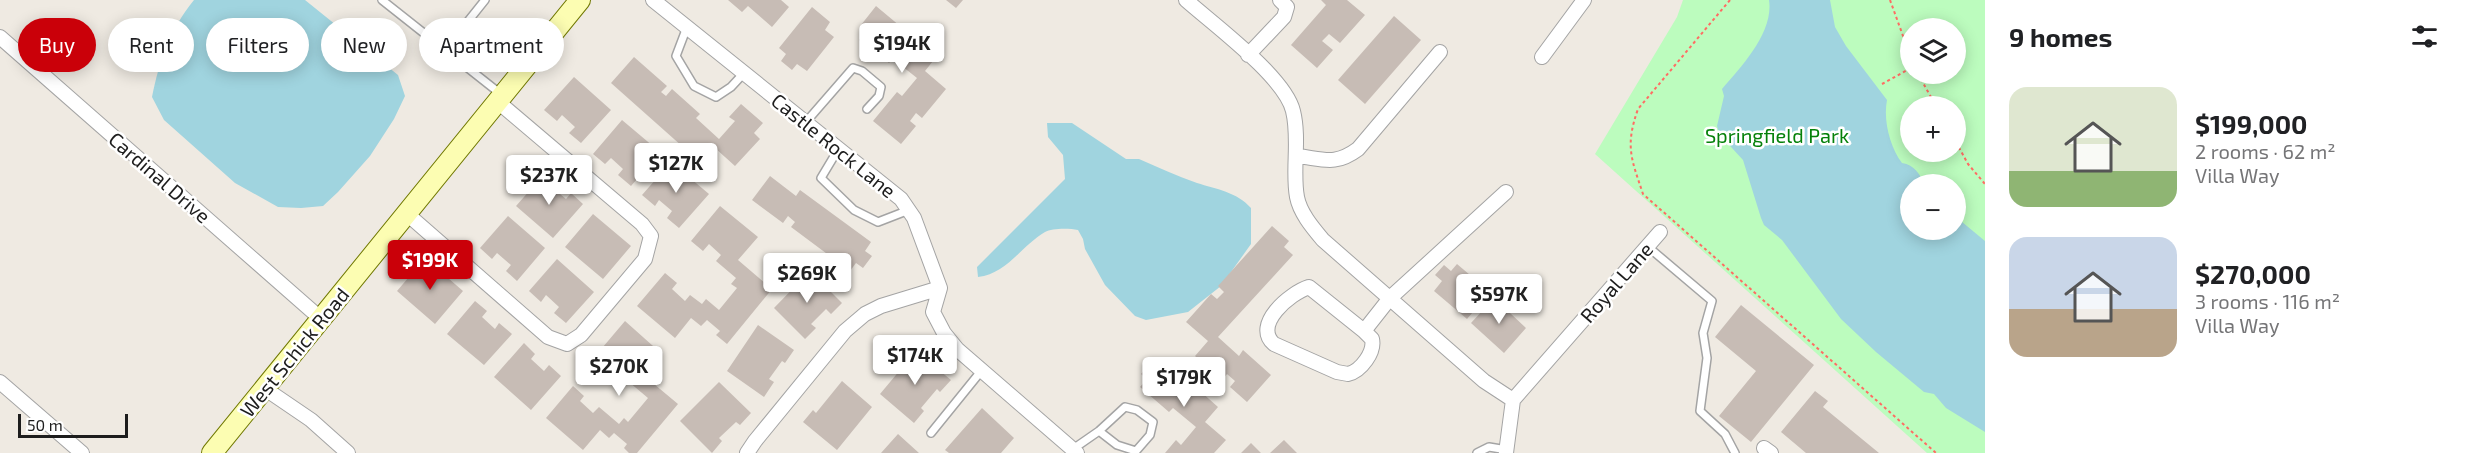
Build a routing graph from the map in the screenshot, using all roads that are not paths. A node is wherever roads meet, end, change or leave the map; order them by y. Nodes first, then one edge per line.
1 (382, 0) edge
2 (485, 0) edge
3 (580, 0) edge
4 (653, 0) edge
5 (1280, 0) edge
6 (1584, 0) edge
7 (1194, 3) edge
8 (471, 18) edge
9 (687, 27) junction
10 (419, 29) edge
11 (2, 43) edge
12 (1440, 52) dead end
13 (1248, 55) junction
14 (1542, 57) dead end
15 (470, 72) edge
16 (744, 73) junction
17 (499, 98) junction
18 (867, 108) dead end
19 (806, 122) junction
20 (839, 148) junction
21 (1297, 156) junction
22 (1506, 192) dead end
23 (909, 210) junction
24 (406, 213) junction
25 (1660, 231) dead end
26 (1647, 246) junction
27 (940, 288) junction
28 (1390, 298) junction
29 (320, 318) junction
30 (1364, 331) junction
31 (982, 370) junction
32 (0, 382) edge
33 (264, 388) junction
34 (1513, 400) junction
35 (1099, 431) junction
36 (931, 433) dead end
37 (1075, 451) edge
38 (1507, 451) edge
39 (82, 453) edge
40 (213, 453) edge
41 (348, 453) edge
42 (747, 453) edge
43 (1477, 453) edge
44 (1735, 453) edge

1 - 10 lane
2 - 8 lane
3 - 17 street, West Schick Road
4 - 9 street, Castle Rock Lane
5 - 13 street
6 - 14 street
7 - 13 street
9 - 16 street, Castle Rock Lane
9 - 16 lane
11 - 29 street, Cardinal Drive
12 - 21 street
13 - 21 street
15 - 17 lane
16 - 19 street, Castle Rock Lane
17 - 24 street, West Schick Road
17 - 24 street
18 - 19 lane
19 - 20 street, Castle Rock Lane
20 - 23 street, Castle Rock Lane
20 - 23 lane
21 - 28 street
22 - 28 street
23 - 27 street, Castle Rock Lane
24 - 29 street, West Schick Road
25 - 26 street, Royal Lane
26 - 34 street, Royal Lane
26 - 44 lane
27 - 31 street
27 - 42 street
28 - 30 street
28 - 34 street
29 - 33 street, West Schick Road
30 - 30 street
31 - 36 lane
31 - 37 street
32 - 39 street
33 - 40 street, West Schick Road
33 - 41 street
34 - 38 street
35 - 35 lane
35 - 37 lane
38 - 43 lane

